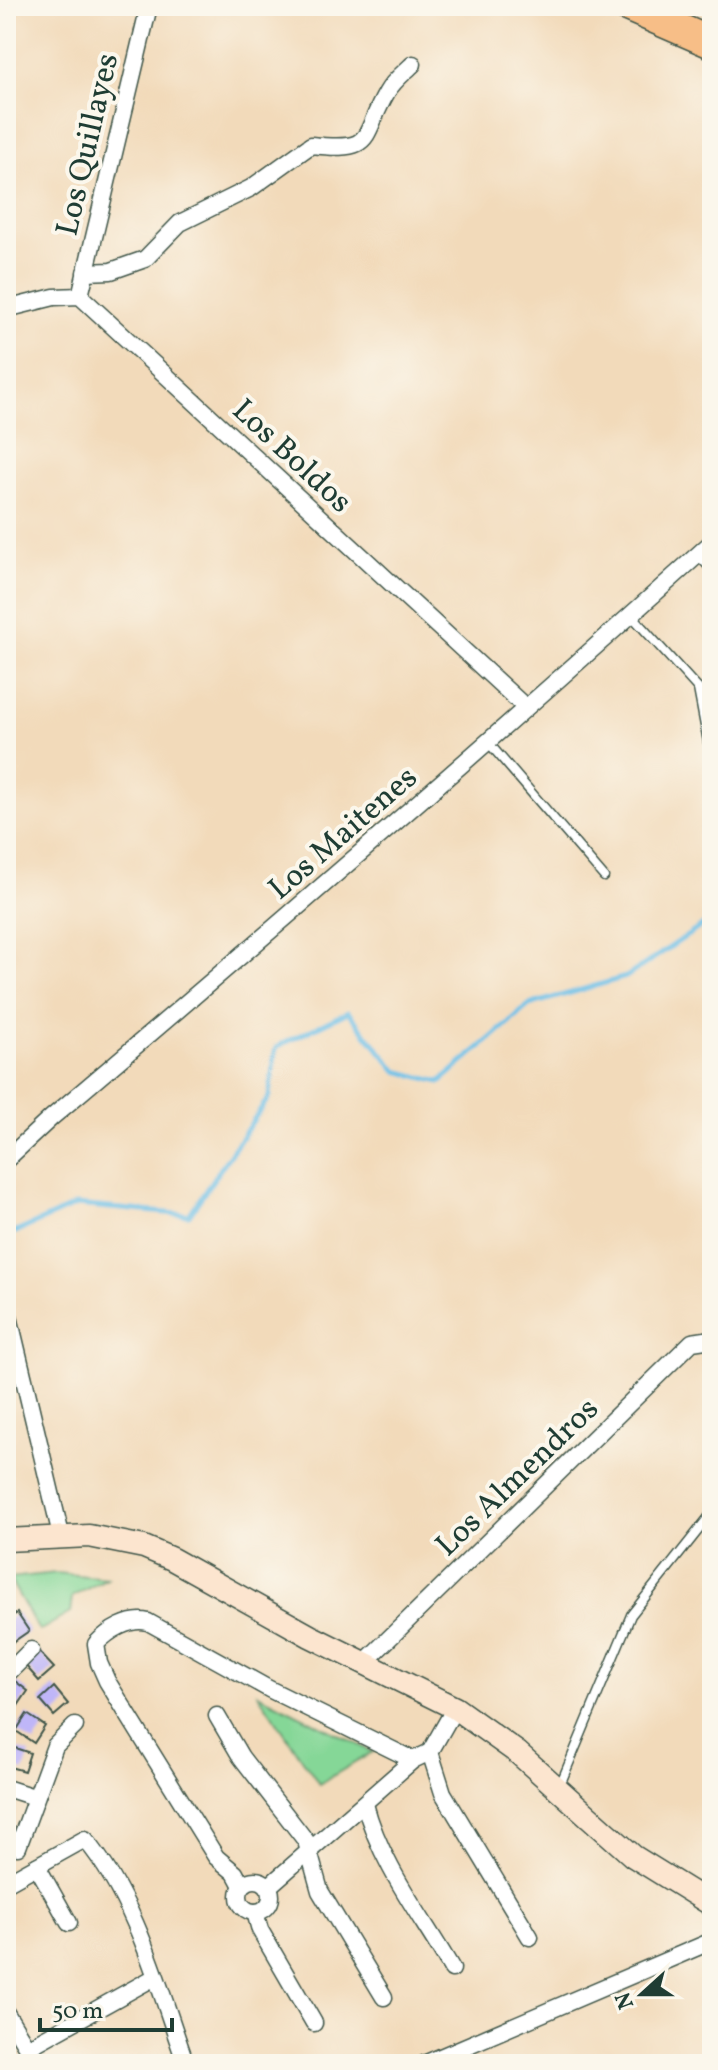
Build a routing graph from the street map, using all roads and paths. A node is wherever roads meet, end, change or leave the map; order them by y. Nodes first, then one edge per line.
1 (149, 6) edge
2 (627, 6) edge
3 (712, 43) edge
4 (413, 64) dead end
5 (85, 272) junction
6 (80, 296) junction
7 (6, 309) edge
8 (712, 542) edge
9 (698, 555) junction
10 (712, 570) edge
11 (631, 615) junction
12 (698, 688) junction
13 (712, 704) edge
14 (524, 706) junction
15 (487, 740) junction
16 (712, 763) edge
17 (604, 877) dead end
18 (6, 1160) edge
19 (6, 1304) edge
20 (712, 1339) edge
21 (712, 1513) edge
22 (61, 1535) junction
23 (6, 1540) edge
24 (31, 1650) dead end
25 (364, 1663) junction
26 (6, 1675) edge
27 (455, 1708) junction
28 (217, 1716) dead end
29 (75, 1726) dead end
30 (430, 1752) junction
31 (413, 1760) junction
32 (6, 1788) edge
33 (558, 1790) junction
34 (34, 1797) junction
35 (365, 1804) junction
36 (18, 1847) dead end
37 (311, 1850) junction
38 (37, 1866) junction
39 (6, 1883) edge
40 (242, 1886) junction
41 (268, 1887) junction
42 (712, 1905) edge
43 (255, 1912) junction
44 (69, 1923) dead end
45 (530, 1937) dead end
46 (712, 1941) edge
47 (452, 1969) dead end
48 (155, 1977) junction
49 (384, 1997) dead end
50 (6, 2013) edge
51 (314, 2023) dead end
52 (27, 2048) junction
53 (37, 2064) edge
54 (186, 2064) edge
55 (424, 2064) edge

1 - 5 street, Los Quillayes
2 - 3 highway
4 - 5 street
5 - 6 street, Los Quillayes
6 - 7 street
6 - 14 street, Los Boldos
8 - 9 street, Los Maitenes
9 - 10 lane
9 - 11 street, Los Maitenes
11 - 12 lane
11 - 14 street, Los Maitenes
12 - 13 lane
12 - 16 lane
14 - 15 street, Los Maitenes
15 - 17 lane
15 - 18 street, Los Maitenes
19 - 22 street
20 - 25 street, Los Almendros
21 - 33 lane
22 - 23 main road
22 - 25 main road
24 - 26 street
25 - 27 main road
27 - 30 street
27 - 33 main road
28 - 37 street
29 - 34 street
30 - 31 street
30 - 45 street
31 - 35 street
31 - 40 street
32 - 34 street
33 - 42 main road
34 - 36 street
35 - 37 street
35 - 47 street
37 - 41 street
37 - 49 street
38 - 39 street
38 - 44 street
38 - 48 street
40 - 41 street
40 - 43 street
41 - 43 street
43 - 51 street
46 - 55 street
48 - 52 street
48 - 54 street
50 - 52 street
52 - 53 street

